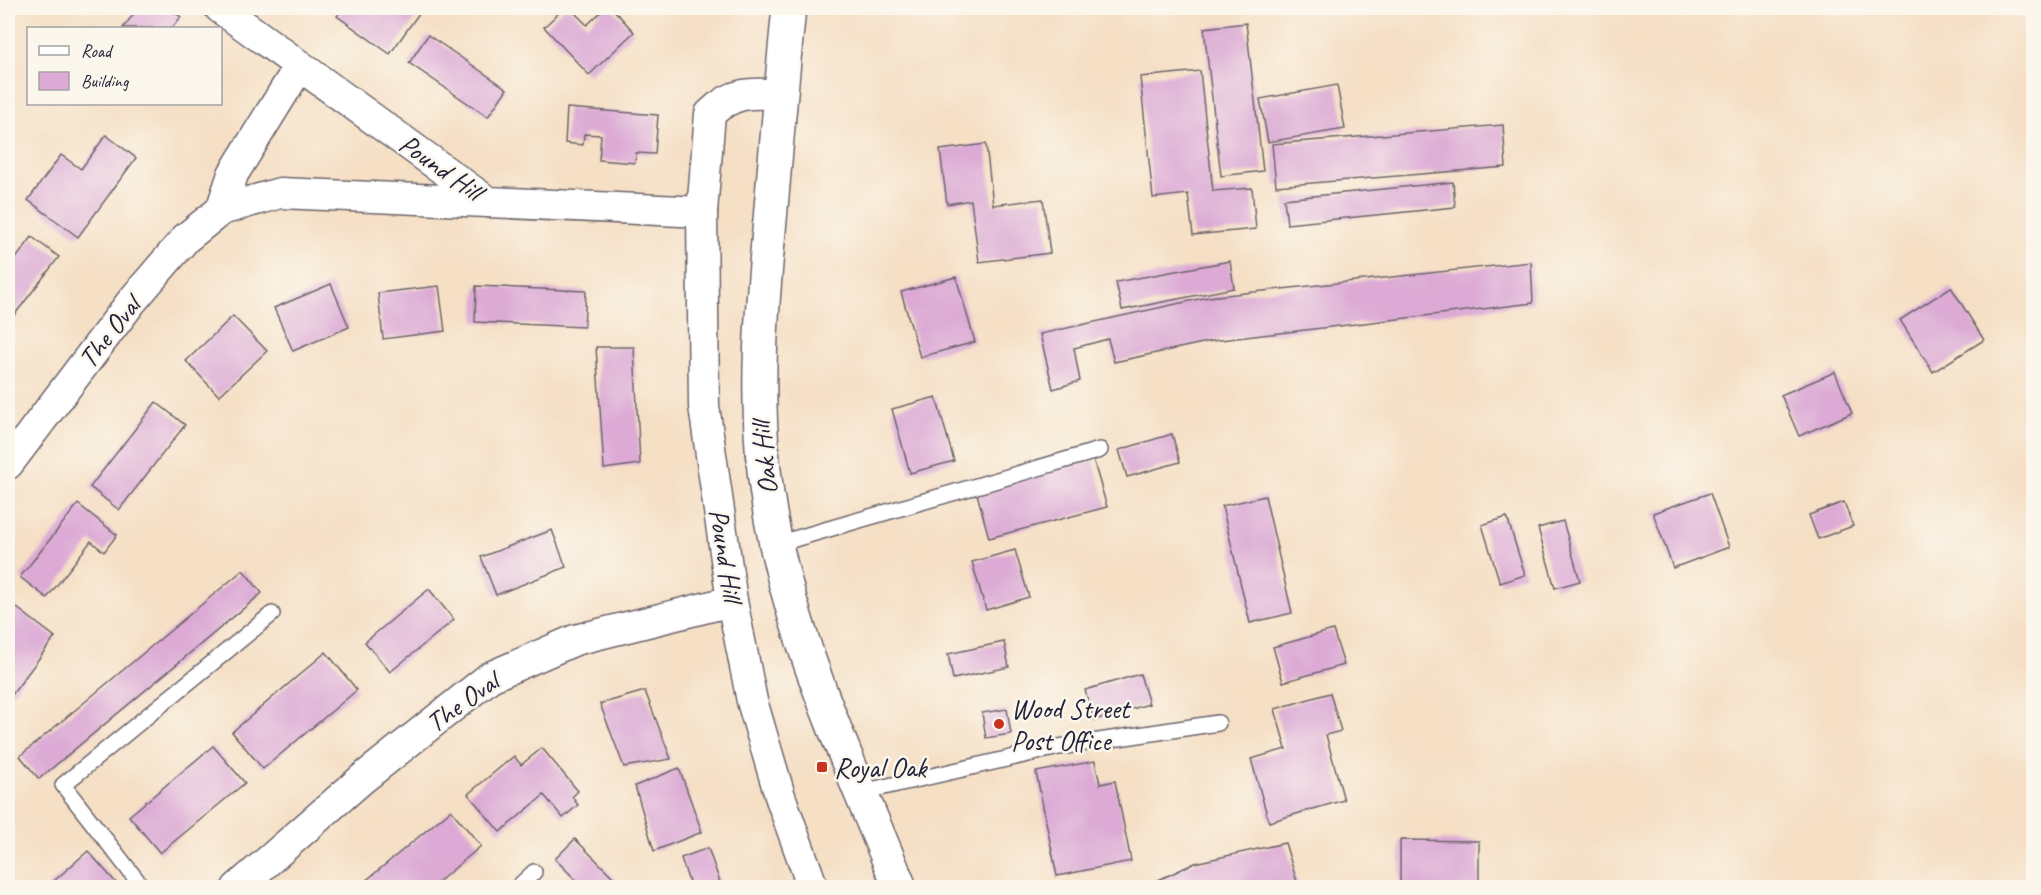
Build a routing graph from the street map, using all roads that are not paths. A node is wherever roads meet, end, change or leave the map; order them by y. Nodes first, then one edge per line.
1 (220, 8) edge
2 (789, 8) edge
3 (299, 67) junction
4 (781, 95) junction
5 (488, 202) junction
6 (221, 210) junction
7 (702, 212) junction
8 (1100, 450) dead end
9 (8, 465) edge
10 (777, 544) junction
11 (732, 601) junction
12 (272, 614) dead end
13 (1218, 723) dead end
14 (862, 792) junction
15 (534, 872) dead end
16 (247, 885) edge
17 (142, 888) edge
18 (517, 888) edge
19 (813, 888) edge
20 (900, 888) edge

1 - 3 street, Pound Hill
2 - 4 street, Oak Hill
3 - 5 street, Pound Hill
3 - 6 street
4 - 7 street, Pound Hill
4 - 10 street, Oak Hill
5 - 6 street, The Oval
5 - 7 street, Pound Hill
6 - 9 street, The Oval
7 - 11 street, Pound Hill
8 - 10 lane
10 - 14 street, Oak Hill
11 - 16 street, The Oval
11 - 19 street, Pound Hill
12 - 17 lane
13 - 14 lane
14 - 20 street, Oak Hill
15 - 18 lane

